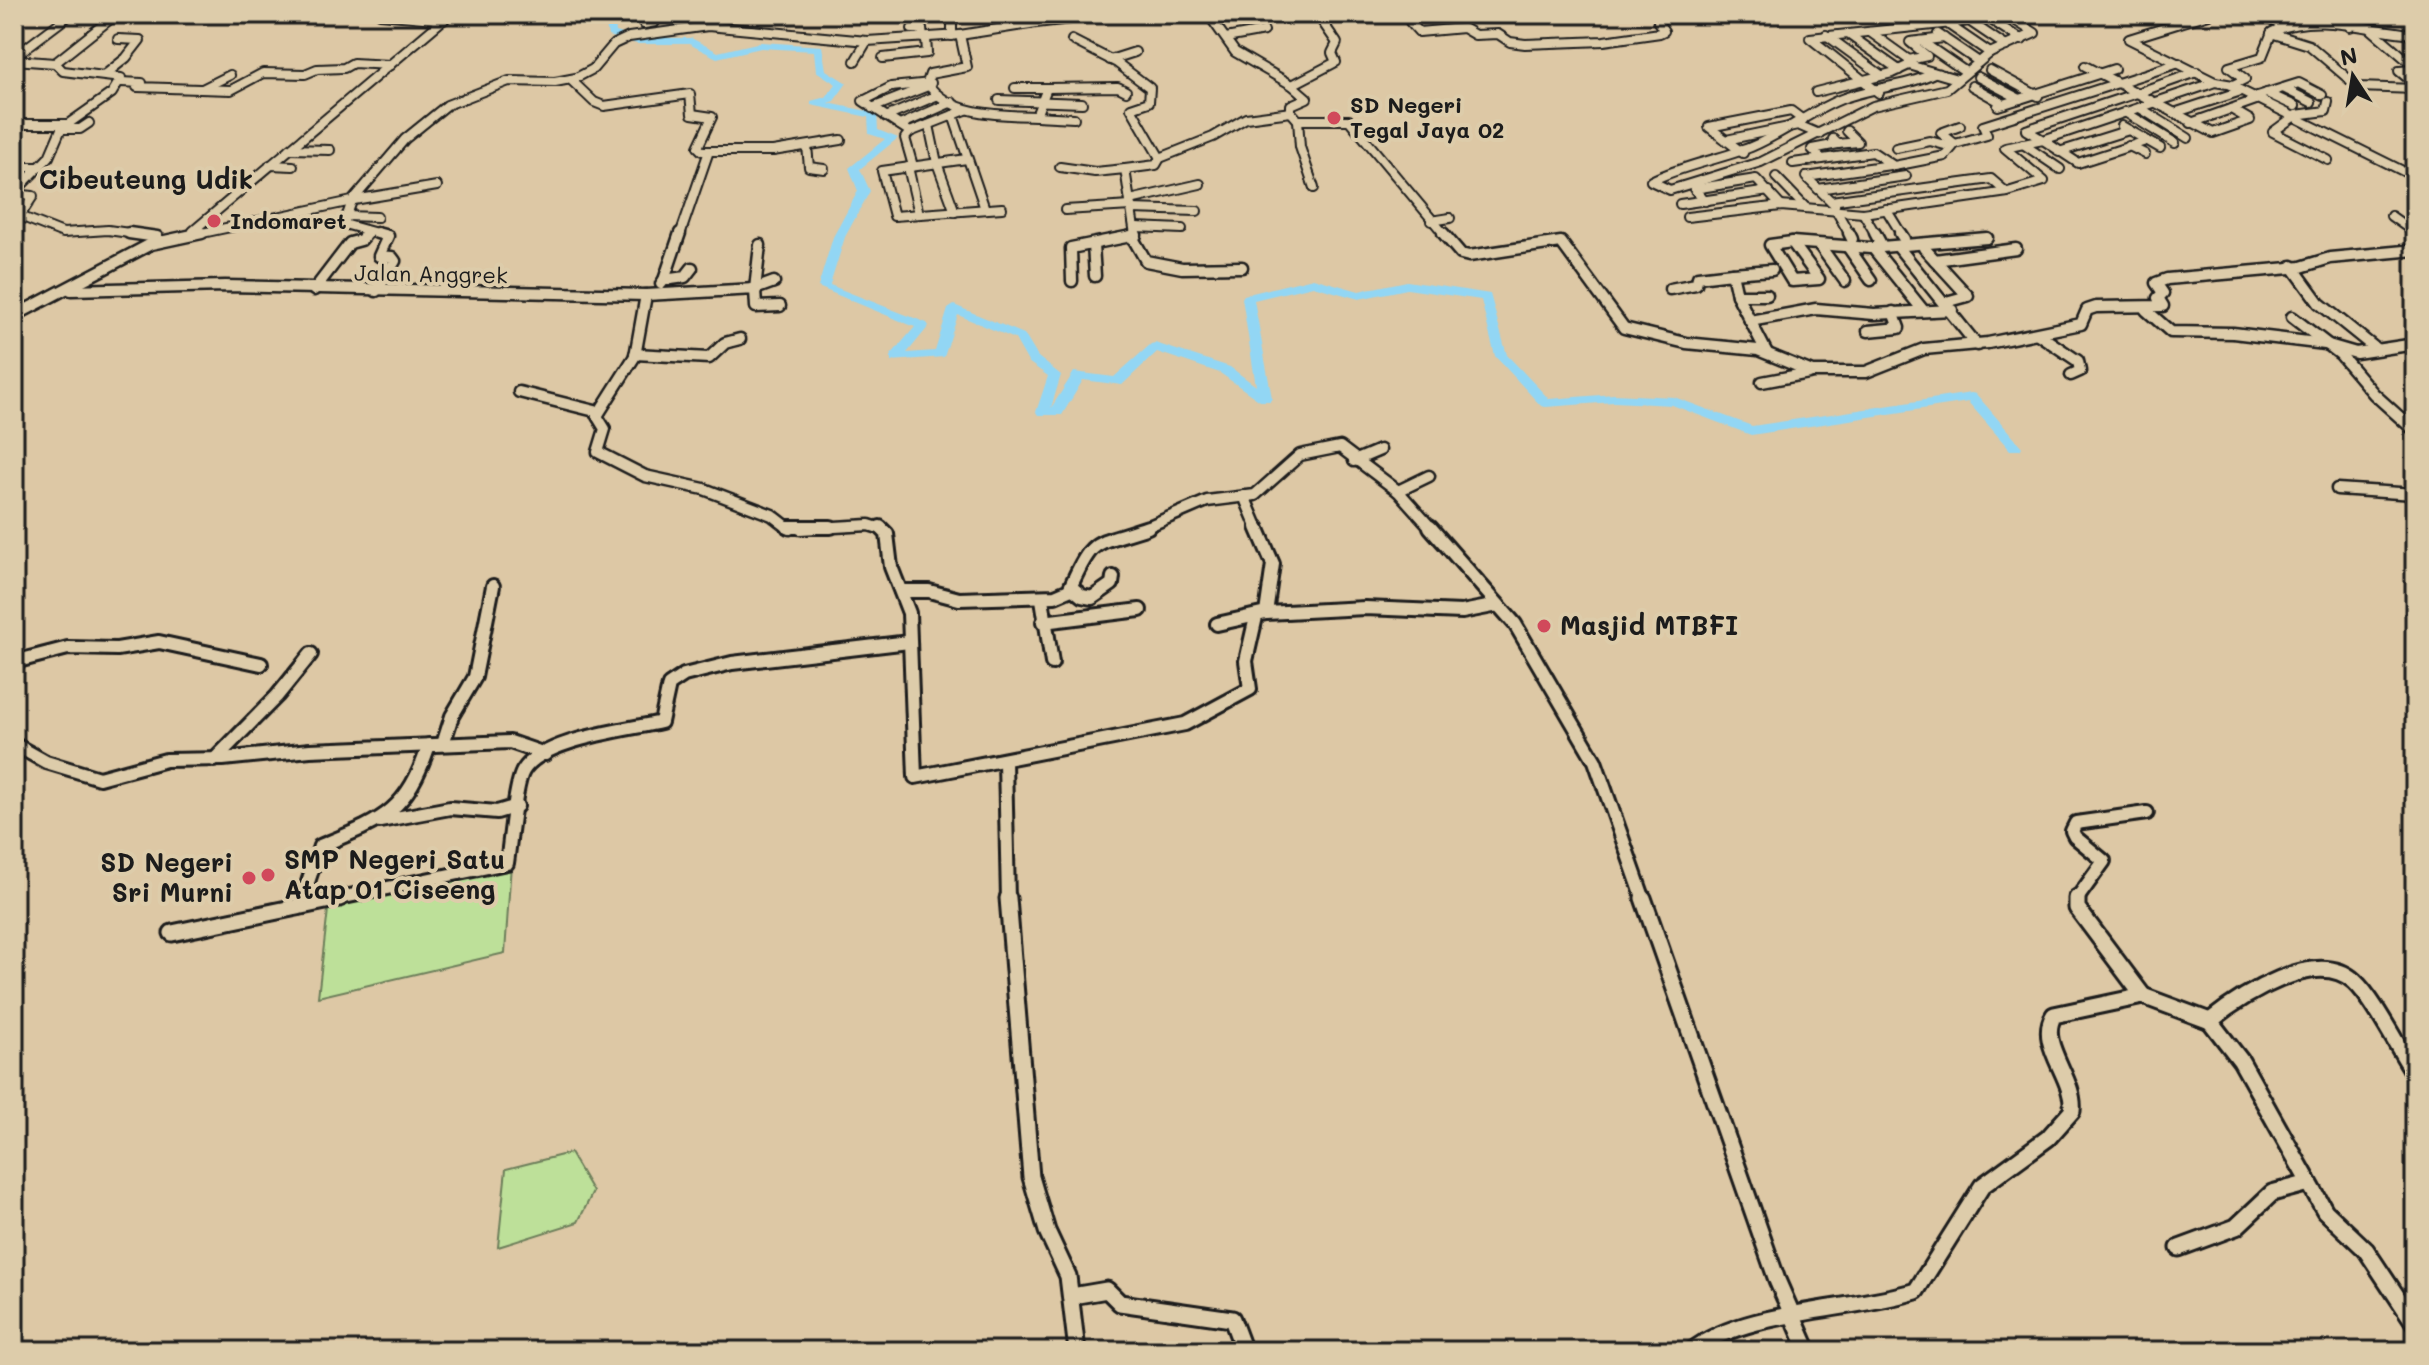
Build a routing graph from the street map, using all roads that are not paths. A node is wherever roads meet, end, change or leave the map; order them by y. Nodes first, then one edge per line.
1 (71, 14) edge
2 (122, 14) edge
3 (380, 14) edge
4 (711, 14) edge
5 (952, 14) edge
6 (1076, 14) edge
7 (1208, 14) edge
8 (1317, 14) edge
9 (1419, 14) edge
10 (1664, 14) edge
11 (2209, 14) edge
12 (2260, 14) edge
13 (2312, 14) edge
14 (2007, 15) edge
15 (2342, 16) edge
16 (447, 17) edge
17 (1039, 20) edge
18 (1991, 20) junction
19 (2389, 22) dead end
20 (1972, 23) junction
21 (2323, 24) junction
22 (1949, 25) junction
23 (708, 26) junction
24 (2284, 26) junction
25 (1019, 27) junction
26 (2350, 27) junction
27 (1928, 28) junction
28 (912, 29) dead end
29 (2371, 30) junction
30 (1264, 31) dead end
31 (1870, 32) junction
32 (1848, 34) junction
33 (959, 35) junction
34 (1826, 35) junction
35 (2413, 35) edge
36 (1047, 36) dead end
37 (2270, 37) junction
38 (925, 38) junction
39 (1226, 38) junction
40 (1944, 38) junction
41 (118, 39) dead end
42 (1072, 40) dead end
43 (2022, 40) junction
44 (867, 41) junction
45 (1023, 41) dead end
46 (1921, 41) junction
47 (1093, 43) dead end
48 (1081, 45) junction
49 (2006, 46) junction
50 (2282, 48) dead end
51 (2396, 50) junction
52 (2415, 50) edge
53 (1135, 52) dead end
54 (1990, 53) junction
55 (883, 58) dead end
56 (14, 59) edge
57 (1110, 60) junction
58 (855, 61) dead end
59 (1909, 62) junction
60 (1979, 62) junction
61 (55, 63) junction
62 (2179, 63) junction
63 (390, 65) junction
64 (2085, 66) dead end
65 (2114, 69) dead end
66 (2415, 69) edge
67 (1899, 70) junction
68 (1990, 70) dead end
69 (78, 72) junction
70 (1966, 72) junction
71 (2197, 72) junction
72 (1934, 73) junction
73 (106, 74) junction
74 (2100, 74) junction
75 (230, 75) dead end
76 (1021, 75) dead end
77 (1881, 75) junction
78 (1978, 77) dead end
79 (1957, 79) junction
80 (571, 80) junction
81 (1860, 80) junction
82 (121, 82) junction
83 (2215, 82) junction
84 (63, 83) dead end
85 (2118, 83) junction
86 (1292, 85) junction
87 (2230, 85) junction
88 (1972, 86) dead end
89 (2415, 86) edge
90 (931, 87) junction
91 (204, 88) junction
92 (1047, 88) junction
93 (2283, 88) junction
94 (1126, 91) dead end
95 (1876, 91) junction
96 (2241, 91) junction
97 (1816, 92) dead end
98 (2137, 93) junction
99 (2267, 93) junction
100 (2035, 94) junction
101 (2020, 99) junction
102 (2254, 99) junction
103 (999, 100) dead end
104 (1893, 101) junction
105 (952, 102) junction
106 (1042, 102) junction
107 (2311, 102) dead end
108 (1082, 103) dead end
109 (2156, 103) junction
110 (2053, 104) junction
111 (2140, 108) junction
112 (2231, 109) junction
113 (966, 110) junction
114 (2295, 111) junction
115 (2125, 112) junction
116 (2174, 113) junction
117 (953, 115) junction
118 (2071, 115) junction
119 (1036, 116) junction
120 (1294, 116) junction
121 (886, 117) junction
122 (1074, 118) dead end
123 (2109, 118) junction
124 (2007, 119) junction
125 (1800, 122) junction
126 (89, 123) dead end
127 (2191, 123) junction
128 (14, 124) edge
129 (900, 125) junction
130 (929, 125) junction
131 (2089, 125) junction
132 (1960, 126) dead end
133 (63, 127) junction
134 (2026, 130) junction
135 (2129, 130) junction
136 (1847, 131) dead end
137 (910, 132) junction
138 (1819, 134) junction
139 (1987, 135) junction
140 (2188, 138) dead end
141 (841, 140) dead end
142 (1726, 140) junction
143 (2043, 140) junction
144 (2146, 141) junction
145 (2175, 143) dead end
146 (2023, 144) junction
147 (1954, 145) junction
148 (807, 146) junction
149 (2129, 146) junction
150 (1896, 148) dead end
151 (2005, 148) junction
152 (2160, 148) dead end
153 (290, 149) junction
154 (330, 150) dead end
155 (709, 151) junction
156 (1739, 151) junction
157 (2114, 151) junction
158 (2059, 152) junction
159 (2145, 154) dead end
160 (1160, 158) junction
161 (967, 159) junction
162 (1822, 159) junction
163 (2127, 159) dead end
164 (2328, 160) dead end
165 (1761, 162) junction
166 (2415, 162) edge
167 (937, 163) junction
168 (270, 165) junction
169 (293, 166) dead end
170 (1892, 166) junction
171 (19, 167) dead end
172 (40, 167) junction
173 (910, 167) junction
174 (1060, 167) dead end
175 (2401, 168) junction
176 (824, 169) dead end
177 (1125, 169) junction
178 (2060, 169) dead end
179 (1906, 176) junction
180 (1776, 177) dead end
181 (1806, 177) junction
182 (2415, 177) edge
183 (1200, 184) dead end
184 (437, 186) dead end
185 (1314, 188) dead end
186 (1818, 189) junction
187 (1920, 189) junction
188 (1169, 191) junction
189 (1769, 191) junction
190 (2006, 192) junction
191 (14, 194) edge
192 (353, 200) junction
193 (1705, 201) junction
194 (1831, 201) junction
195 (1935, 202) junction
196 (1169, 204) dead end
197 (1680, 204) dead end
198 (1131, 205) junction
199 (1781, 206) junction
200 (1002, 208) dead end
201 (1806, 208) junction
202 (985, 209) junction
203 (1886, 209) junction
204 (1065, 210) dead end
205 (1197, 211) dead end
206 (955, 212) junction
207 (1839, 212) junction
208 (1863, 213) junction
209 (919, 214) junction
210 (346, 216) junction
211 (2391, 216) dead end
212 (377, 217) dead end
213 (1687, 217) dead end
214 (1450, 218) dead end
215 (1431, 221) junction
216 (1182, 229) dead end
217 (1136, 231) junction
218 (367, 233) junction
219 (2415, 233) edge
220 (189, 235) junction
221 (1987, 238) dead end
222 (1791, 241) junction
223 (158, 242) junction
224 (1850, 243) junction
225 (1901, 243) junction
226 (760, 245) dead end
227 (1093, 245) junction
228 (1820, 246) junction
229 (1877, 247) junction
230 (1924, 248) junction
231 (2016, 249) dead end
232 (2415, 250) edge
233 (1935, 260) junction
234 (2292, 266) junction
235 (1242, 267) dead end
236 (692, 268) dead end
237 (1772, 270) dead end
238 (1732, 273) junction
239 (1095, 276) dead end
240 (664, 280) junction
241 (718, 280) dead end
242 (1871, 280) dead end
243 (1072, 281) dead end
244 (1845, 281) dead end
245 (774, 282) dead end
246 (755, 289) junction
247 (1670, 289) dead end
248 (314, 290) junction
249 (64, 291) junction
250 (376, 291) junction
251 (650, 294) junction
252 (713, 294) junction
253 (1737, 295) junction
254 (1767, 295) dead end
255 (780, 306) dead end
256 (1949, 306) junction
257 (1922, 309) junction
258 (2146, 310) junction
259 (1893, 312) junction
260 (14, 316) edge
261 (2292, 317) dead end
262 (1750, 321) junction
263 (1868, 331) dead end
264 (2038, 334) junction
265 (740, 339) dead end
266 (2325, 344) junction
267 (2415, 344) edge
268 (1977, 345) junction
269 (2376, 349) junction
270 (1767, 353) junction
271 (635, 354) junction
272 (1812, 372) junction
273 (2071, 375) dead end
274 (1762, 382) dead end
275 (519, 392) dead end
276 (599, 412) junction
277 (2415, 431) edge
278 (1380, 450) dead end
279 (1354, 461) junction
280 (1429, 476) dead end
281 (2337, 489) dead end
282 (1398, 491) junction
283 (2415, 494) edge
284 (1244, 496) junction
285 (1113, 577) dead end
286 (493, 586) dead end
287 (1071, 587) junction
288 (901, 591) junction
289 (1042, 599) junction
290 (1498, 605) junction
291 (1140, 610) dead end
292 (1261, 615) junction
293 (1043, 622) junction
294 (1217, 624) dead end
295 (909, 642) junction
296 (311, 654) dead end
297 (14, 662) edge
298 (1052, 663) dead end
299 (261, 664) dead end
300 (14, 744) edge
301 (436, 744) junction
302 (545, 754) junction
303 (214, 760) junction
304 (1005, 761) junction
305 (517, 806) junction
306 (2147, 813) dead end
307 (380, 821) junction
308 (300, 906) junction
309 (172, 933) dead end
310 (2143, 996) junction
311 (2210, 1021) junction
312 (2415, 1074) edge
313 (2309, 1183) junction
314 (2179, 1248) dead end
315 (1072, 1296) junction
316 (1793, 1315) junction
317 (2415, 1324) edge
318 (1077, 1351) edge
319 (1244, 1351) edge
320 (1692, 1351) edge
321 (1808, 1351) edge

1 - 56 street
2 - 61 street
3 - 16 street
4 - 23 street
5 - 33 street
6 - 17 street
7 - 39 street
8 - 86 street
9 - 10 street
11 - 62 street
12 - 24 street
13 - 21 street
14 - 18 street
14 - 43 street
15 - 26 street
16 - 63 street
17 - 25 street
17 - 36 street
18 - 20 street
18 - 43 street
19 - 35 street
20 - 22 street
20 - 49 street
21 - 24 street
21 - 26 street
22 - 27 street
22 - 54 street
23 - 44 street
23 - 80 street
24 - 37 street
25 - 33 street
25 - 45 street
26 - 29 street
27 - 31 street
27 - 40 street
28 - 38 street
29 - 35 street
29 - 51 street
30 - 39 street
31 - 32 street
31 - 59 street
32 - 34 street
32 - 67 street
33 - 38 street
33 - 90 street
34 - 77 street
34 - 81 street
37 - 50 street
37 - 87 street
37 - 89 street
38 - 44 street
38 - 55 street
39 - 86 street
40 - 46 street
40 - 60 street
41 - 73 street
42 - 48 street
43 - 49 street
44 - 58 street
46 - 59 street
46 - 70 street
47 - 48 street
48 - 57 street
49 - 54 street
51 - 52 street
51 - 66 street
53 - 57 street
54 - 60 street
56 - 61 street
57 - 160 street
59 - 67 street
59 - 72 street
60 - 70 street
61 - 69 street
62 - 71 street
62 - 85 street
63 - 91 street
63 - 153 street
64 - 74 street
65 - 74 street
66 - 89 street
67 - 77 street
68 - 100 street
69 - 73 street
69 - 84 street
70 - 79 street
71 - 83 street
71 - 98 street
72 - 79 street
72 - 95 street
73 - 82 street
74 - 85 street
74 - 100 street
75 - 91 street
76 - 92 street
77 - 81 street
78 - 101 street
79 - 104 street
80 - 155 street
80 - 192 street
81 - 95 street
81 - 97 street
82 - 91 street
82 - 133 street
83 - 87 street
83 - 109 street
85 - 98 street
85 - 110 street
86 - 120 street
87 - 96 street
88 - 101 street
90 - 105 street
90 - 121 street
90 - 121 street
92 - 94 street
92 - 106 street
93 - 99 street
93 - 107 street
93 - 114 street
95 - 104 street
95 - 125 street
96 - 102 street
96 - 116 street
98 - 109 street
98 - 118 street
99 - 102 street
99 - 114 street
100 - 101 street
100 - 110 street
102 - 112 street
102 - 114 street
103 - 106 street
104 - 138 street
105 - 113 street
105 - 129 street
106 - 108 street
106 - 119 street
109 - 111 street
109 - 116 street
110 - 118 street
110 - 124 street
111 - 115 street
111 - 140 street
112 - 127 street
112 - 127 street
113 - 117 street
113 - 119 street
114 - 164 street
114 - 175 street
115 - 123 street
115 - 145 street
116 - 127 street
117 - 130 street
117 - 161 street
118 - 131 street
118 - 134 street
119 - 122 street
120 - 160 street
120 - 185 street
120 - 215 street
121 - 129 street
123 - 131 street
123 - 135 street
124 - 134 street
124 - 139 street
125 - 138 street
125 - 142 street
125 - 142 street
125 - 156 street
126 - 133 street
128 - 133 street
129 - 137 street
130 - 137 street
130 - 167 street
131 - 143 street
132 - 147 street
133 - 172 street
134 - 143 street
135 - 144 street
135 - 158 street
136 - 162 street
137 - 173 street
138 - 165 street
139 - 147 street
139 - 151 street
141 - 148 street
142 - 156 street
143 - 146 street
143 - 158 street
144 - 149 street
144 - 152 street
146 - 151 street
146 - 178 street
147 - 150 street
147 - 170 street
148 - 155 street
148 - 176 street
149 - 157 street
149 - 159 street
151 - 190 street
153 - 154 street
153 - 168 street
155 - 240 street
156 - 165 street
156 - 165 street
157 - 158 street
157 - 163 street
160 - 177 street
161 - 167 street
161 - 202 street
162 - 170 street
162 - 181 street
166 - 175 street
167 - 173 street
167 - 206 street
168 - 169 street
168 - 220 street
170 - 179 street
170 - 181 street
171 - 172 street
172 - 191 street
173 - 209 street
173 - 209 street
174 - 177 street
175 - 182 street
177 - 198 street
179 - 186 street
179 - 187 street
180 - 201 street
181 - 186 street
183 - 188 street
184 - 192 street
186 - 194 street
187 - 190 street
187 - 194 street
187 - 195 street
188 - 196 street
188 - 198 street
189 - 193 street
189 - 193 street
189 - 199 street
190 - 195 street
191 - 223 street
192 - 210 street
192 - 220 street
193 - 197 street
194 - 207 street
195 - 203 street
198 - 204 street
198 - 205 street
198 - 217 street
199 - 201 street
199 - 213 street
200 - 202 street
201 - 207 street
202 - 206 street
203 - 208 street
203 - 225 street
206 - 209 street
207 - 208 street
207 - 224 street
208 - 229 street
210 - 212 street
210 - 218 street
211 - 219 street
214 - 215 street
215 - 270 street
216 - 217 street
217 - 227 street
217 - 235 street
218 - 248 street
218 - 250 street
220 - 223 street
221 - 230 street
222 - 222 street
222 - 228 street
223 - 249 street
224 - 228 street
224 - 229 street
224 - 242 street
225 - 229 street
225 - 230 street
225 - 256 street
226 - 246 street
227 - 239 street
227 - 243 street
228 - 244 street
229 - 257 street
230 - 233 street
231 - 233 street
232 - 234 street
233 - 256 street
234 - 258 street
234 - 269 street
236 - 240 street
237 - 238 street
238 - 247 street
238 - 253 street
240 - 251 street
241 - 252 street
245 - 246 street, Jalan Anggrek
246 - 252 street, Jalan Anggrek
246 - 255 street
248 - 249 street, Jalan Anggrek
248 - 250 street, Jalan Anggrek
249 - 260 street
250 - 251 street, Jalan Anggrek
251 - 252 street, Jalan Anggrek
251 - 271 street
253 - 254 street
253 - 262 street
256 - 257 street
256 - 268 street
257 - 259 street
258 - 264 street
258 - 266 street
259 - 262 street
259 - 263 street
261 - 266 street
262 - 270 street
264 - 268 street
264 - 273 street
265 - 271 street
266 - 269 street
266 - 277 street
267 - 269 street
268 - 272 street
270 - 272 street
271 - 276 street
272 - 274 street
275 - 276 street
276 - 288 street
278 - 279 street
279 - 282 street
279 - 284 street
280 - 282 street
281 - 283 street
282 - 290 street
284 - 287 street
284 - 292 street
285 - 287 street
286 - 301 street
287 - 289 street
288 - 289 street
288 - 295 street
289 - 293 street
290 - 292 street
290 - 316 street
291 - 293 street
292 - 294 street
292 - 304 street
293 - 298 street
295 - 302 street
295 - 304 street
296 - 303 street
297 - 299 street
300 - 303 street
301 - 302 street
301 - 303 street
301 - 307 street
302 - 305 street
304 - 315 street
305 - 307 street
305 - 308 street
306 - 310 street
307 - 308 street
308 - 309 street
310 - 311 street
310 - 316 street
311 - 312 street
311 - 313 street
313 - 314 street
313 - 317 street
315 - 318 street
315 - 319 street
316 - 320 street
316 - 321 street

